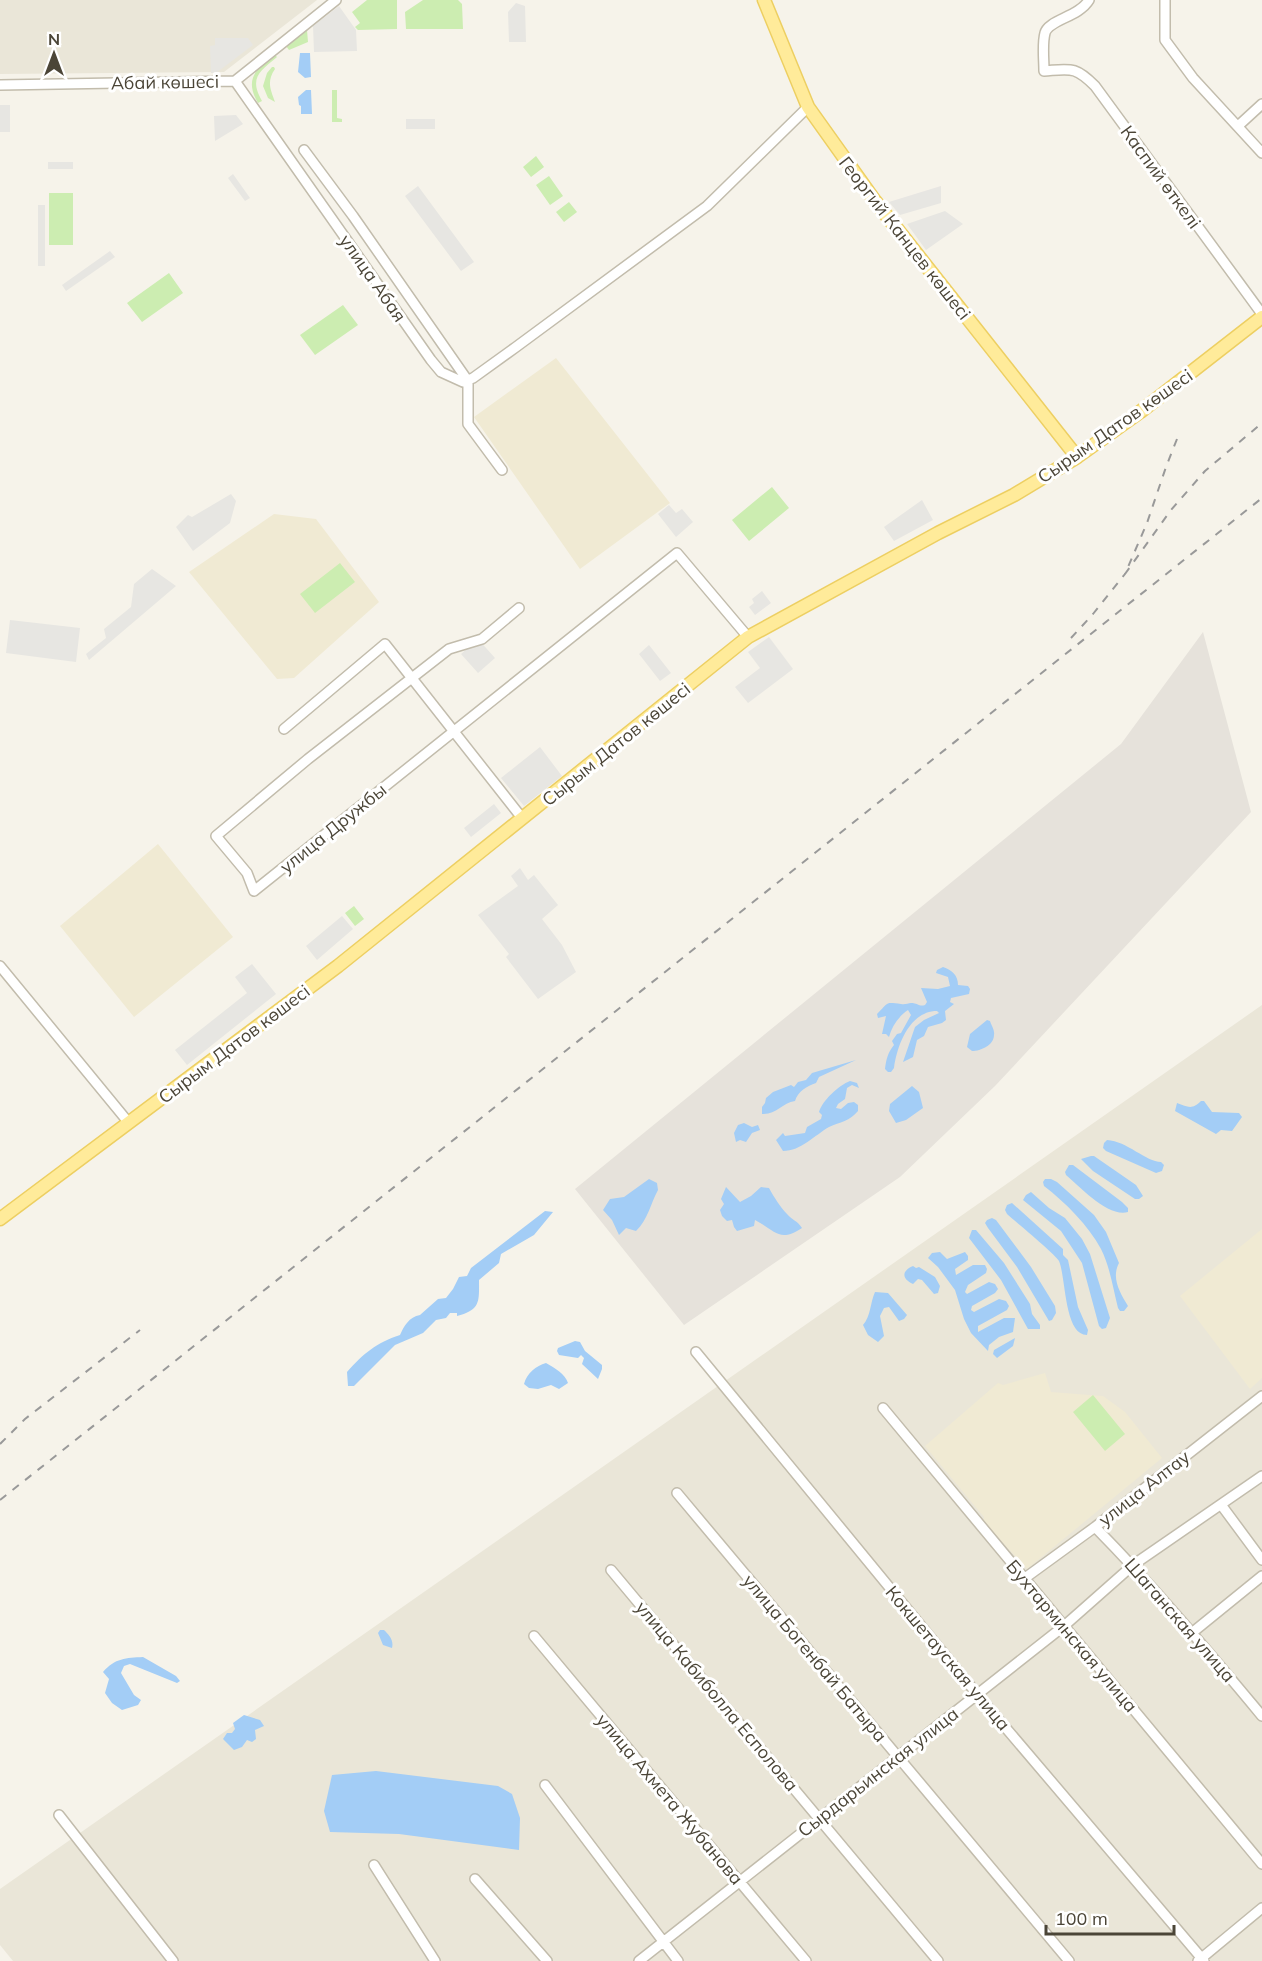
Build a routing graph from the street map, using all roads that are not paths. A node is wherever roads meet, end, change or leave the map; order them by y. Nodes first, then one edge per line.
1 (336, 0) edge
2 (764, 0) edge
3 (1089, 0) edge
4 (1165, 0) edge
5 (235, 81) junction
6 (0, 85) edge
7 (1262, 104) edge
8 (808, 107) junction
9 (1238, 126) junction
10 (304, 150) dead end
11 (1262, 153) edge
12 (290, 159) joint
13 (1262, 315) edge
14 (468, 381) junction
15 (1077, 457) junction
16 (502, 470) dead end
17 (519, 608) dead end
18 (748, 637) junction
19 (411, 679) junction
20 (284, 729) dead end
21 (453, 730) junction
22 (522, 819) junction
23 (0, 966) edge
24 (129, 1123) junction
25 (0, 1219) edge
26 (696, 1352) dead end
27 (1262, 1396) edge
28 (883, 1408) dead end
29 (1262, 1476) edge
30 (676, 1493) dead end
31 (1222, 1506) junction
32 (1095, 1527) junction
33 (1262, 1560) edge
34 (1132, 1565) junction
35 (611, 1570) dead end
36 (1262, 1576) edge
37 (1025, 1578) junction
38 (1064, 1626) junction
39 (1193, 1632) junction
40 (534, 1636) dead end
41 (977, 1694) junction
42 (1262, 1716) edge
43 (899, 1758) junction
44 (545, 1785) dead end
45 (59, 1815) dead end
46 (819, 1818) junction
47 (1262, 1864) edge
48 (374, 1865) dead end
49 (475, 1879) dead end
50 (738, 1881) junction
51 (1262, 1908) edge
52 (663, 1943) junction
53 (1201, 1960) edge
54 (173, 1961) edge
55 (435, 1961) edge
56 (547, 1961) edge
57 (639, 1961) edge
58 (678, 1961) edge
59 (806, 1961) edge
60 (938, 1961) edge
61 (1069, 1961) edge

1 - 5 street
2 - 8 main road, Георгий Канцев көшесі
3 - 13 street, Каспий өткелі
4 - 9 street
5 - 6 street, Абай көшесі
5 - 12 street, Абай көшесі
7 - 9 street
8 - 14 street
8 - 15 main road, Георгий Канцев көшесі
9 - 11 street
10 - 14 street, улица Абая
12 - 14 street, улица Абая
13 - 15 main road, Сырым Датов көшесі
14 - 16 street
15 - 18 main road, Сырым Датов көшесі
17 - 19 street, улица Дружбы
18 - 21 street, улица Дружбы
18 - 22 main road, Сырым Датов көшесі
19 - 20 street
19 - 21 street
19 - 21 street, улица Дружбы
21 - 22 street
22 - 24 main road, Сырым Датов көшесі
23 - 24 street
24 - 25 main road, Сырым Датов көшесі
26 - 41 street, Кокшетауская улица
27 - 32 street, улица Алтау
28 - 37 street, Бухтарминская улица
29 - 31 street, Сырдарьинская улица
30 - 43 street, улица Богенбай Батыра
31 - 33 street
31 - 34 street, Сырдарьинская улица
32 - 34 street, Шаганская улица
32 - 37 street, улица Алтау
34 - 38 street, Сырдарьинская улица
34 - 39 street, Шаганская улица
35 - 46 street, улица Кабиболла Есполова
36 - 39 street
37 - 38 street, Бухтарминская улица
38 - 41 street, Сырдарьинская улица
38 - 47 street, Бухтарминская улица
39 - 42 street, Шаганская улица
40 - 50 street, улица Ахмета Жубанова
41 - 43 street, Сырдарьинская улица
41 - 53 street, Кокшетауская улица
43 - 46 street, Сырдарьинская улица
43 - 61 street, улица Богенбай Батыра
44 - 52 street
45 - 54 street
46 - 50 street, Сырдарьинская улица
46 - 60 street, улица Кабиболла Есполова
48 - 55 street
49 - 56 street
50 - 52 street, Сырдарьинская улица
50 - 59 street, улица Ахмета Жубанова
51 - 53 street
52 - 57 street, Сырдарьинская улица
52 - 58 street

